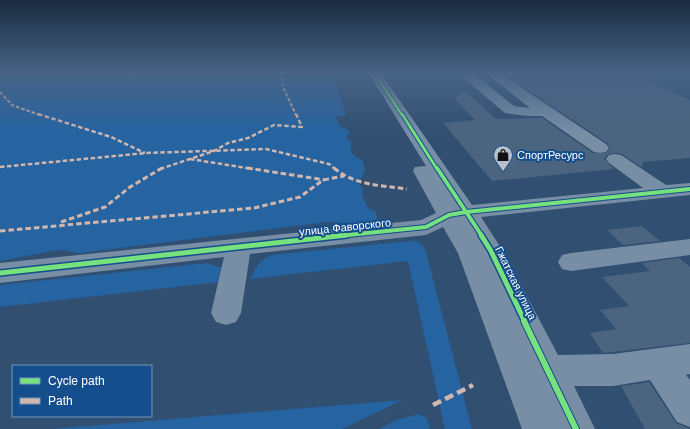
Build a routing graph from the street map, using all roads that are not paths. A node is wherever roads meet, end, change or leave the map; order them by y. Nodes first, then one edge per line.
1 (377, 92) edge
2 (386, 92) edge
3 (488, 92) edge
4 (518, 92) edge
5 (545, 111) junction
6 (600, 148) dead end
7 (616, 159) dead end
8 (690, 189) edge
9 (662, 192) junction
10 (458, 213) junction
11 (239, 247) junction
12 (690, 247) edge
13 (571, 262) dead end
14 (0, 273) edge
15 (226, 313) dead end
16 (690, 359) edge
17 (658, 364) junction
18 (548, 371) junction
19 (690, 409) edge
20 (541, 429) edge
21 (576, 429) edge

1 - 10 street, Гжатская улица
2 - 10 street, Гжатская улица
3 - 5 street
4 - 5 street
5 - 6 street
7 - 9 street
8 - 9 street, улица Фаворского
9 - 10 street, улица Фаворского
10 - 11 street, улица Фаворского
10 - 18 street, Гжатская улица
10 - 20 street, Гжатская улица
11 - 14 street, улица Фаворского
11 - 15 street
12 - 13 street
16 - 17 street
17 - 18 street
17 - 19 street
18 - 21 street, Гжатская улица

